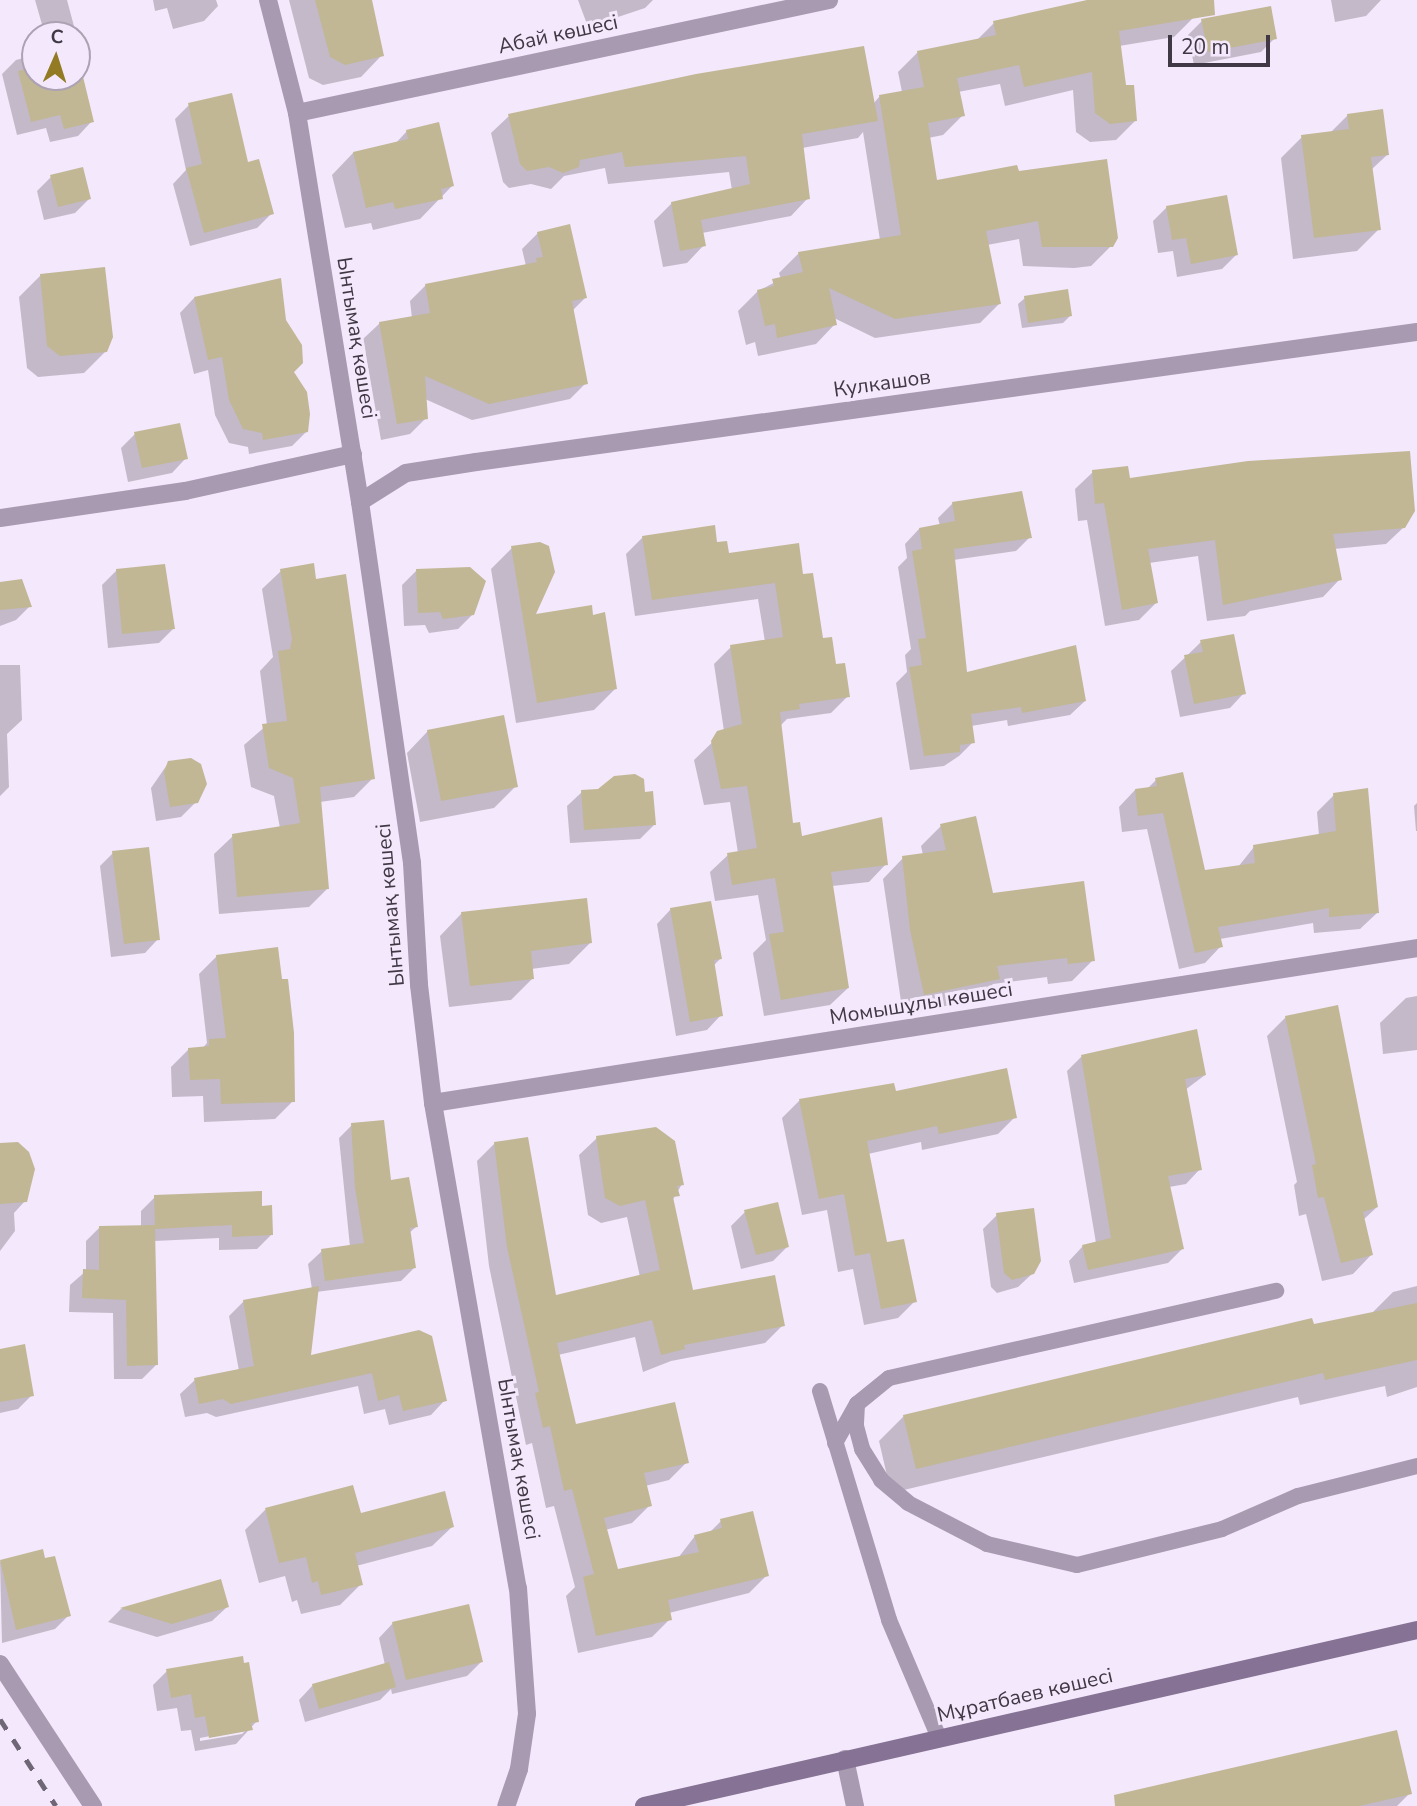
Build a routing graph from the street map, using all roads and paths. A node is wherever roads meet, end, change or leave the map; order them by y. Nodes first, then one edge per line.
1 (268, 0) edge
2 (829, 0) edge
3 (297, 113) junction
4 (1417, 332) edge
5 (352, 454) junction
6 (360, 502) junction
7 (0, 518) edge
8 (1417, 948) edge
9 (432, 1103) junction
10 (1276, 1291) dead end
11 (820, 1391) dead end
12 (857, 1404) junction
13 (835, 1443) junction
14 (1417, 1466) edge
15 (1417, 1630) edge
16 (0, 1664) edge
17 (939, 1738) junction
18 (845, 1759) junction
19 (93, 1806) edge
20 (506, 1806) edge
21 (644, 1806) edge
22 (855, 1806) edge

1 - 3 street, Ынтымақ көшесі
2 - 3 street, Абай көшесі
3 - 5 street, Ынтымақ көшесі
4 - 6 street, Кулкашов
5 - 6 street, Ынтымақ көшесі
5 - 7 street
6 - 9 street, Ынтымақ көшесі
8 - 9 street, Момышұлы көшесі
9 - 20 street, Ынтымақ көшесі
10 - 12 lane
11 - 13 lane
12 - 13 lane
12 - 14 lane
13 - 17 lane
15 - 17 street, Мұратбаев көшесі
16 - 19 street
17 - 18 street, Мұратбаев көшесі
18 - 21 street, Мұратбаев көшесі
18 - 22 street

